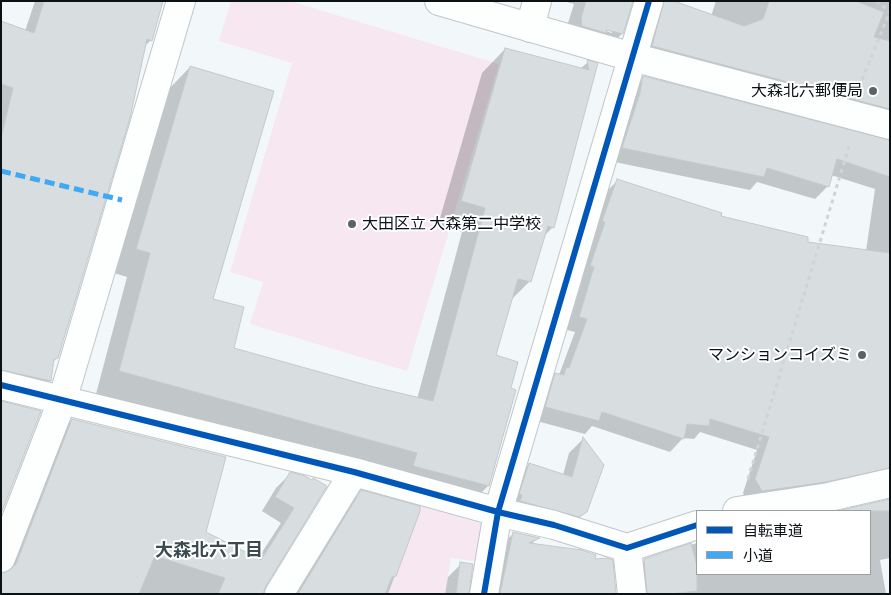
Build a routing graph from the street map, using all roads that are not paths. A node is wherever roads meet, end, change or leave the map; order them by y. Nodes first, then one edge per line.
1 (181, 1) edge
2 (440, 1) edge
3 (537, 1) edge
4 (649, 1) edge
5 (530, 28) junction
6 (632, 58) junction
7 (890, 125) edge
8 (1, 385) edge
9 (62, 401) junction
10 (354, 472) junction
11 (890, 483) edge
12 (744, 510) edge
13 (498, 512) junction
14 (696, 524) edge
15 (627, 548) junction
16 (1, 558) edge
17 (279, 594) edge
18 (484, 594) edge
19 (632, 594) edge

1 - 9 street
2 - 5 street
3 - 5 street
4 - 6 street
5 - 6 street
6 - 7 street
6 - 13 street
8 - 9 street
9 - 10 street
9 - 16 street
10 - 13 street
10 - 17 street
11 - 12 street
13 - 15 street
13 - 18 street
14 - 15 street
15 - 19 street

